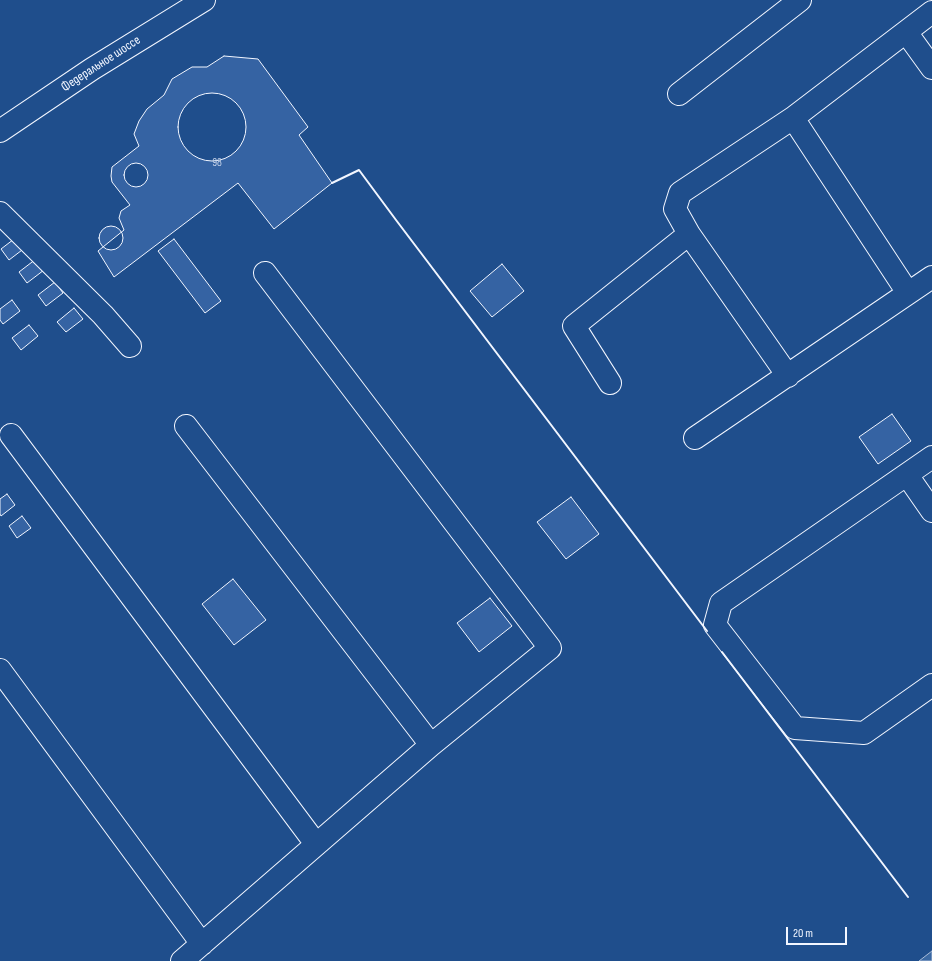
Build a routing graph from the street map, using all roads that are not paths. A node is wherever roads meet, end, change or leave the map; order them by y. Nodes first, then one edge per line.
1 (198, 0) edge
2 (204, 0) edge
3 (800, 0) edge
4 (932, 12) edge
5 (906, 32) junction
6 (932, 68) edge
7 (679, 94) dead end
8 (793, 118) junction
9 (0, 127) edge
10 (0, 131) edge
11 (0, 213) edge
12 (688, 234) junction
13 (265, 273) dead end
14 (932, 277) edge
15 (908, 294) junction
16 (130, 346) dead end
17 (788, 376) junction
18 (610, 383) dead end
19 (186, 426) dead end
20 (11, 435) dead end
21 (695, 438) dead end
22 (932, 458) edge
23 (907, 475) junction
24 (932, 511) edge
25 (0, 670) edge
26 (932, 685) edge
27 (431, 745) junction
28 (316, 844) junction
29 (202, 944) junction
30 (182, 961) edge

1 - 9 main road, Федеральное шоссе
2 - 10 main road, Федеральное шоссе
3 - 7 main road
4 - 5 main road
5 - 6 main road
5 - 8 main road
8 - 12 main road
8 - 15 main road
11 - 16 main road
12 - 17 main road
12 - 18 main road
13 - 27 main road
14 - 15 main road
15 - 17 main road
17 - 21 main road
19 - 27 main road
20 - 28 main road
22 - 23 main road
23 - 24 main road
23 - 26 main road
25 - 29 main road
27 - 28 main road
28 - 29 main road
29 - 30 main road

